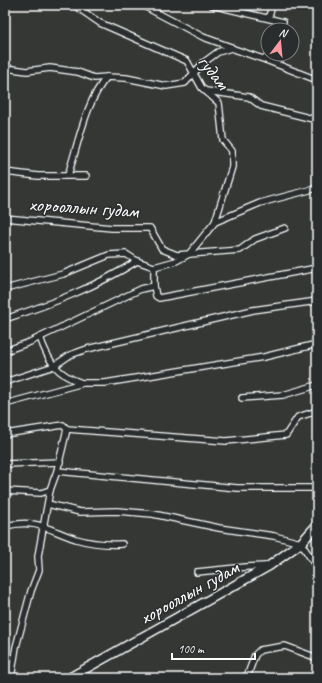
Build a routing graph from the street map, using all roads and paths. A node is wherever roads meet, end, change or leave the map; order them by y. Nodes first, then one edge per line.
1 (74, 5) edge
2 (142, 5) edge
3 (212, 5) edge
4 (272, 5) edge
5 (269, 17) junction
6 (283, 22) edge
7 (231, 48) junction
8 (260, 55) edge
9 (278, 62) edge
10 (5, 70) edge
11 (194, 74) junction
12 (107, 76) junction
13 (317, 80) edge
14 (206, 91) junction
15 (317, 120) edge
16 (5, 172) edge
17 (68, 176) junction
18 (86, 176) dead end
19 (317, 188) edge
20 (5, 218) edge
21 (215, 222) junction
22 (285, 228) dead end
23 (189, 254) junction
24 (137, 261) junction
25 (154, 267) junction
26 (317, 268) edge
27 (154, 286) junction
28 (5, 290) edge
29 (317, 301) edge
30 (5, 319) edge
31 (40, 338) junction
32 (317, 344) edge
33 (5, 352) edge
34 (54, 366) junction
35 (5, 382) edge
36 (83, 383) junction
37 (317, 385) edge
38 (242, 398) dead end
39 (5, 404) edge
40 (317, 411) edge
41 (67, 429) junction
42 (5, 434) edge
43 (60, 462) junction
44 (5, 464) edge
45 (58, 471) junction
46 (317, 488) edge
47 (50, 490) junction
48 (5, 491) edge
49 (48, 504) junction
50 (43, 525) junction
51 (317, 525) edge
52 (5, 526) edge
53 (301, 543) junction
54 (122, 544) dead end
55 (317, 553) edge
56 (311, 557) junction
57 (269, 566) junction
58 (317, 568) edge
59 (197, 572) dead end
60 (317, 658) edge
61 (11, 678) edge
62 (69, 678) edge
63 (244, 678) edge

1 - 11 street, гудам
2 - 7 street
3 - 5 street
4 - 5 street
5 - 6 street
7 - 8 street
7 - 11 street
9 - 13 street
10 - 12 street
11 - 12 street
11 - 14 street, гудам
12 - 17 street, хорооллын гудам
14 - 15 street
14 - 21 street, гудам
16 - 17 street
17 - 18 street
19 - 21 street
20 - 23 street, хорооллын гудам
21 - 23 street
22 - 23 street, хорооллын гудам
23 - 25 street
24 - 25 street
24 - 28 street
24 - 30 street
25 - 27 street
26 - 27 street
27 - 31 street
29 - 34 street
31 - 33 street
31 - 34 street
32 - 36 street
34 - 35 street
34 - 36 street
36 - 39 street
37 - 38 street
40 - 41 street
41 - 42 street
41 - 43 street
43 - 44 street
43 - 45 street
45 - 46 street
45 - 47 street
47 - 48 street
47 - 49 street
49 - 50 street
49 - 53 street
50 - 52 street
50 - 54 street
50 - 61 street
51 - 53 main road, хорооллын гудам
53 - 56 street
53 - 57 main road, хорооллын гудам
55 - 56 street
56 - 58 street
57 - 59 street
57 - 62 main road, хорооллын гудам
60 - 63 street

